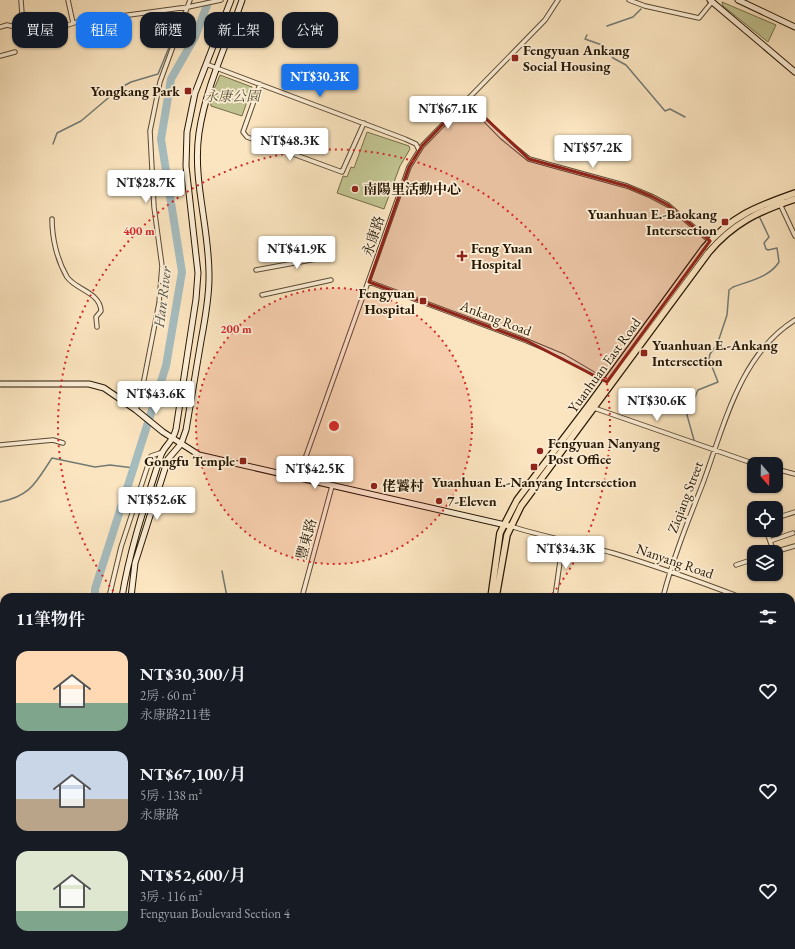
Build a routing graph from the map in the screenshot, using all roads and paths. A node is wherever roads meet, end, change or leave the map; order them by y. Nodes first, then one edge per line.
1 (21, 0) edge
2 (68, 0) edge
3 (190, 0) edge
4 (221, 0) edge
5 (231, 0) edge
6 (242, 0) edge
7 (558, 0) edge
8 (629, 0) edge
9 (738, 0) edge
10 (712, 1) edge
11 (189, 7) junction
12 (22, 12) edge
13 (73, 23) junction
14 (68, 25) edge
15 (0, 26) edge
16 (12, 26) edge
17 (795, 27) edge
18 (15, 52) dead end
19 (0, 56) edge
20 (206, 64) junction
21 (216, 67) junction
22 (795, 72) edge
23 (260, 84) junction
24 (466, 100) junction
25 (364, 123) junction
26 (419, 150) junction
27 (795, 194) edge
28 (795, 199) edge
29 (779, 202) junction
30 (52, 219) dead end
31 (795, 236) edge
32 (712, 243) junction
33 (316, 259) dead end
34 (256, 270) dead end
35 (330, 280) dead end
36 (369, 282) junction
37 (262, 295) dead end
38 (795, 320) edge
39 (97, 327) dead end
40 (609, 383) junction
41 (0, 384) edge
42 (592, 407) junction
43 (137, 411) junction
44 (174, 438) junction
45 (63, 443) dead end
46 (181, 444) junction
47 (0, 446) edge
48 (714, 451) junction
49 (163, 452) junction
50 (747, 461) edge
51 (783, 471) edge
52 (795, 474) edge
53 (301, 479) junction
54 (332, 486) junction
55 (794, 512) edge
56 (783, 516) edge
57 (507, 525) junction
58 (793, 533) dead end
59 (769, 537) edge
60 (563, 540) junction
61 (770, 541) junction
62 (771, 545) edge
63 (795, 546) edge
64 (783, 549) edge
65 (747, 561) edge
66 (736, 565) dead end
67 (670, 571) junction
68 (110, 593) edge
69 (123, 593) edge
70 (131, 593) edge
71 (303, 593) edge
72 (492, 593) edge
73 (497, 593) edge
74 (556, 593) edge
75 (664, 593) edge
76 (729, 593) edge

1 - 12 street
2 - 13 street
3 - 11 street
4 - 11 street
5 - 20 street
6 - 21 street
7 - 24 street, 永康路
8 - 10 street
9 - 17 street
10 - 22 street
11 - 13 street
11 - 43 street
13 - 14 street
15 - 16 street
18 - 19 street
20 - 21 street
20 - 44 street
21 - 23 street
21 - 46 street
23 - 25 street
23 - 25 street
24 - 26 street, 永康路
24 - 32 street
25 - 26 street
26 - 36 street, 永康路
27 - 29 main road, Yuanhuan East Road
28 - 29 main road, Yuanhuan East Road
29 - 31 street
29 - 32 main road, Yuanhuan East Road
30 - 39 street
32 - 40 main road, Yuanhuan East Road
33 - 34 street
35 - 37 street
36 - 40 street, Ankang Road
36 - 53 street, 永康路
38 - 48 street, Ziqiang Street
40 - 42 main road, Yuanhuan East Road
41 - 43 street
42 - 48 street
42 - 57 main road, Yuanhuan East Road
43 - 44 street, Nanyang Road
44 - 46 street, Nanyang Road
44 - 49 street
45 - 47 street
46 - 53 street, Nanyang Road
46 - 70 street
48 - 50 street
48 - 67 street, Ziqiang Street
49 - 68 street
49 - 69 street
51 - 52 street
53 - 54 street, Nanyang Road
54 - 57 street, Nanyang Road
54 - 71 street, 豐東路
55 - 56 street
57 - 60 street, Nanyang Road
57 - 72 main road, Yuanhuan East Road
57 - 73 main road, Yuanhuan East Road
58 - 61 street
59 - 61 street
60 - 67 street, Nanyang Road
60 - 74 street
61 - 62 street
63 - 64 street
65 - 66 street
67 - 75 street, Ziqiang Street
67 - 76 street, Nanyang Road

